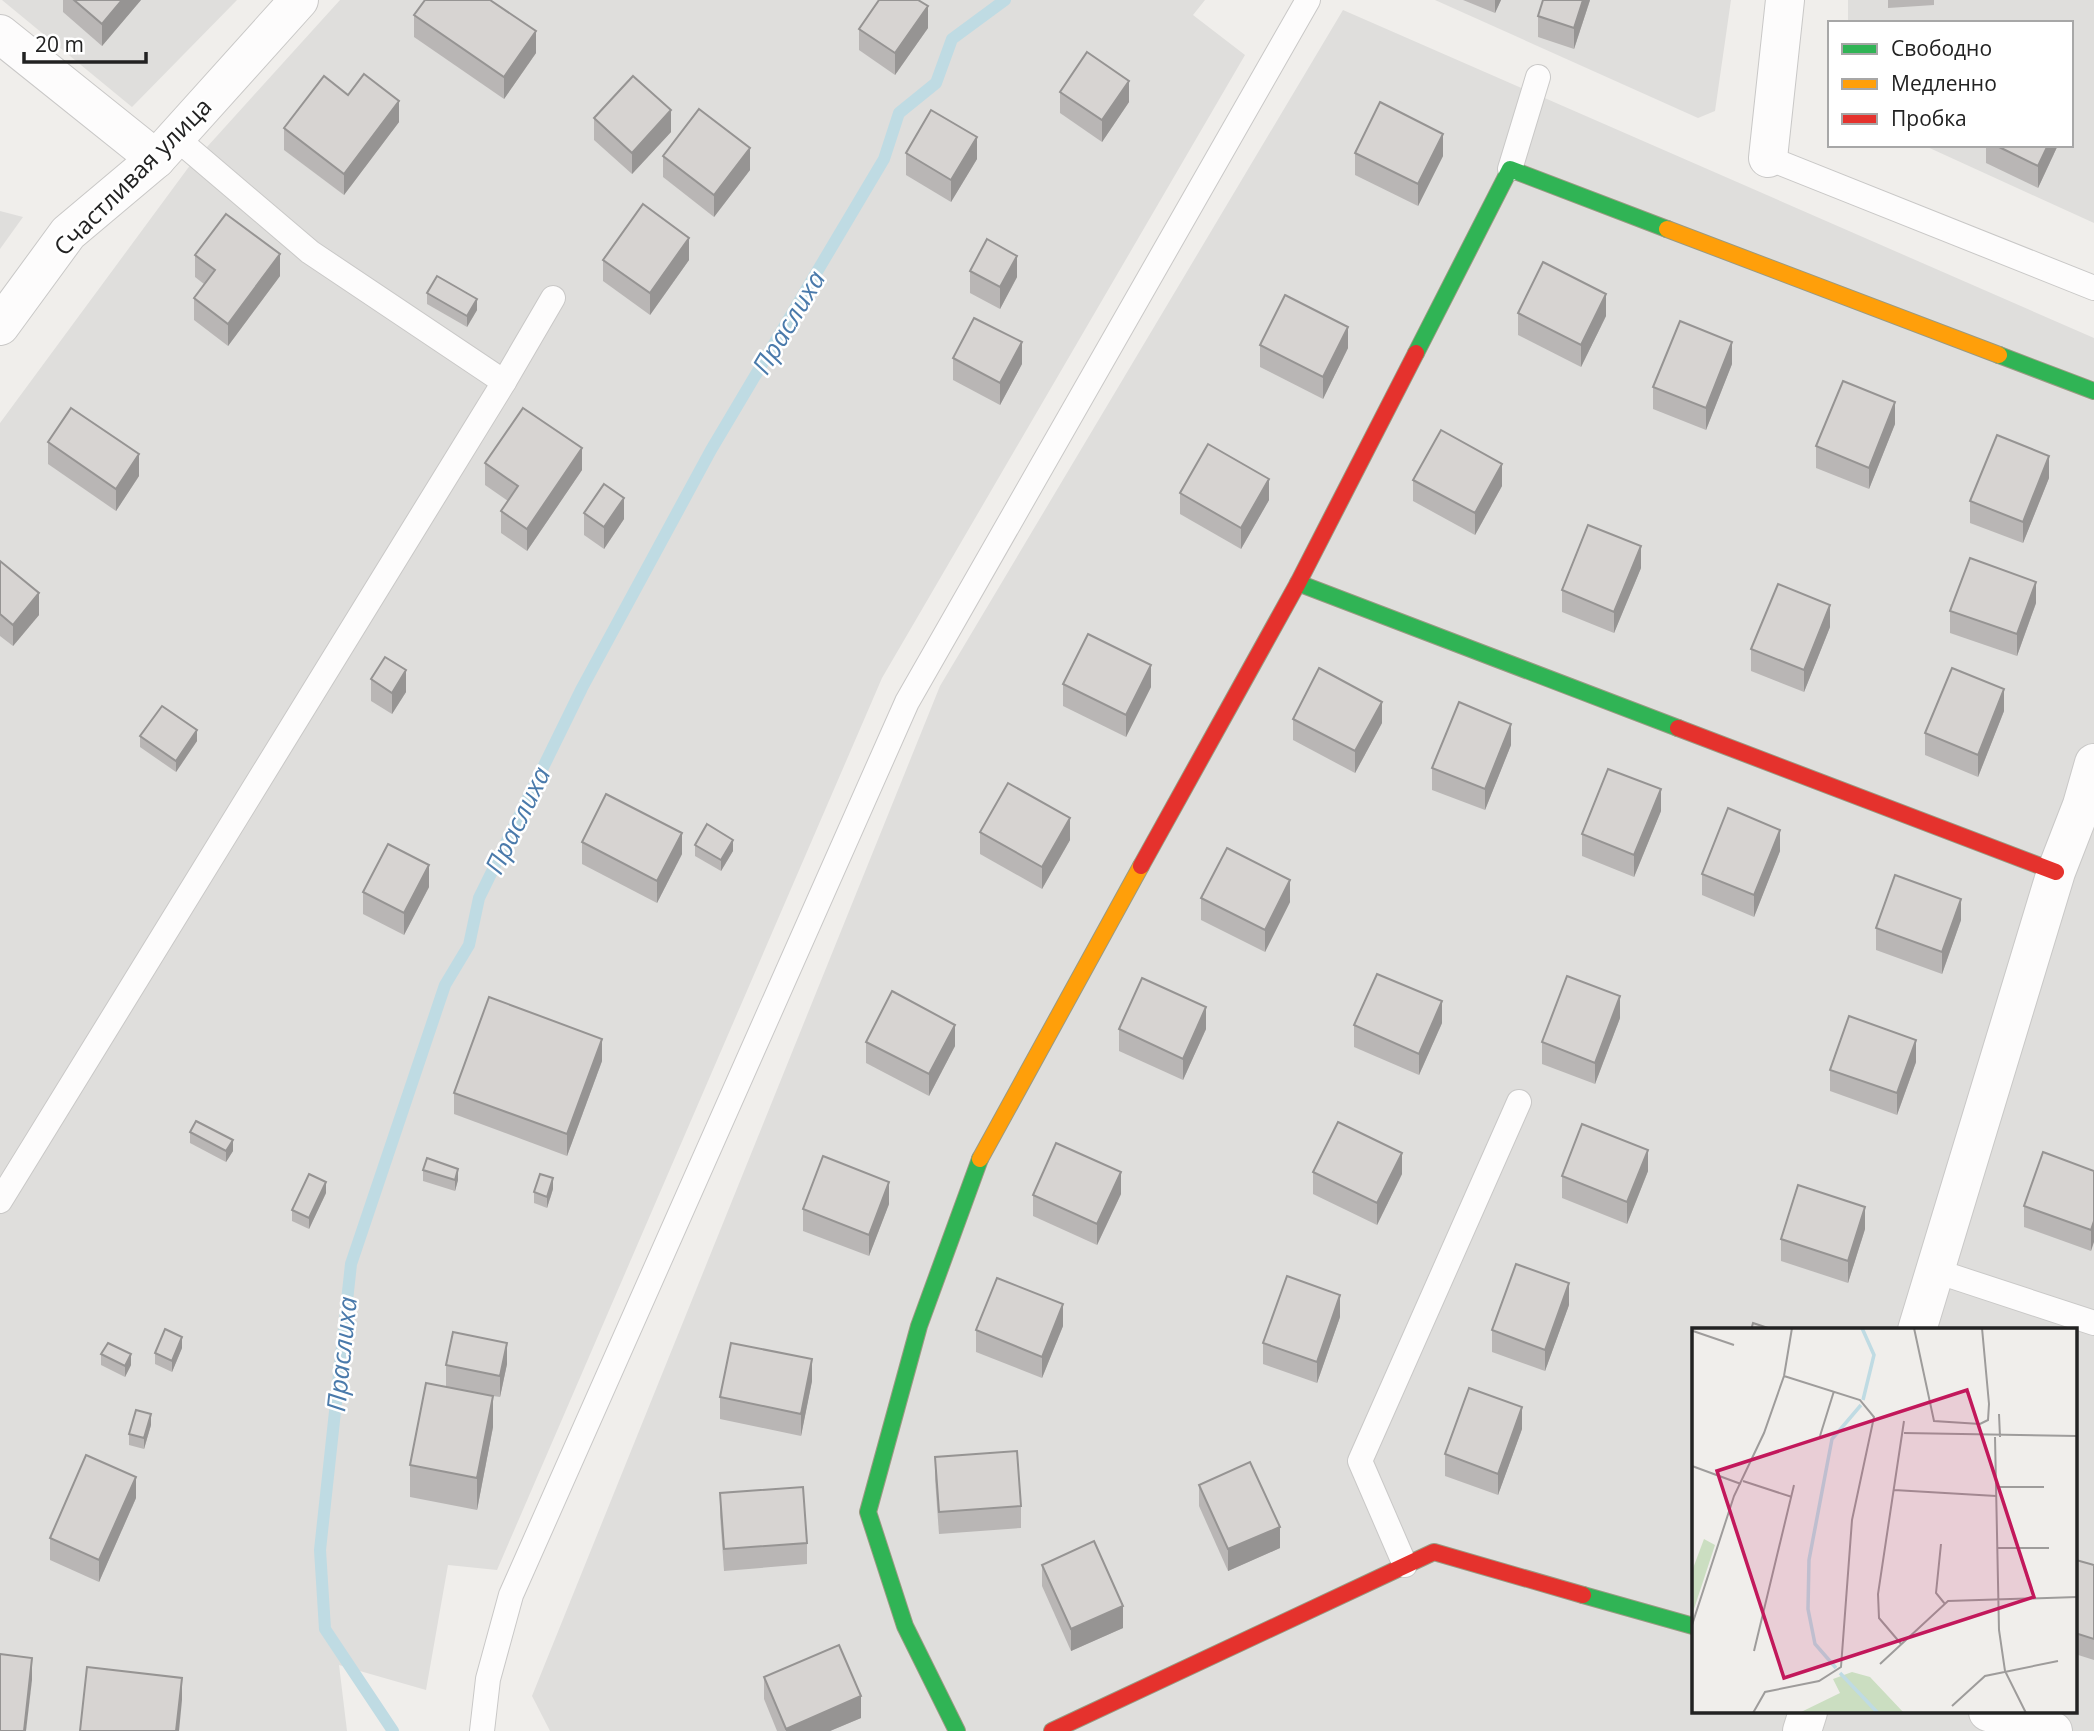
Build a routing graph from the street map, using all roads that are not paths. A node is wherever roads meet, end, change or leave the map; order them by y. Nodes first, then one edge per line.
1 (299, 0) edge
2 (1308, 0) edge
3 (1785, 0) edge
4 (0, 34) edge
5 (1538, 77) dead end
6 (166, 148) junction
7 (1768, 159) joint
8 (1510, 169) junction
9 (2094, 288) edge
10 (553, 298) dead end
11 (0, 326) edge
12 (504, 382) junction
13 (2094, 391) edge
14 (1298, 583) junction
15 (2094, 763) edge
16 (2088, 807) edge
17 (2056, 872) junction
18 (1519, 1102) dead end
19 (0, 1201) edge
20 (1933, 1270) junction
21 (2094, 1322) edge
22 (1918, 1328) edge
23 (1405, 1565) junction
24 (1692, 1626) edge
25 (1807, 1714) edge
26 (1996, 1714) edge
27 (482, 1731) edge
28 (957, 1731) edge
29 (1052, 1731) edge
30 (1802, 1731) edge
31 (2053, 1731) edge

1 - 6 street, Счастливая улица
2 - 27 lane
3 - 7 street
4 - 6 street
5 - 8 lane
6 - 11 street, Счастливая улица
6 - 12 lane
7 - 9 lane
8 - 13 street
8 - 14 street
10 - 12 lane
12 - 19 lane
14 - 17 street
14 - 28 street
15 - 16 street
16 - 17 street
17 - 20 street
18 - 23 lane
20 - 21 lane
20 - 22 street
23 - 24 street
23 - 29 street
25 - 30 street
26 - 31 street

